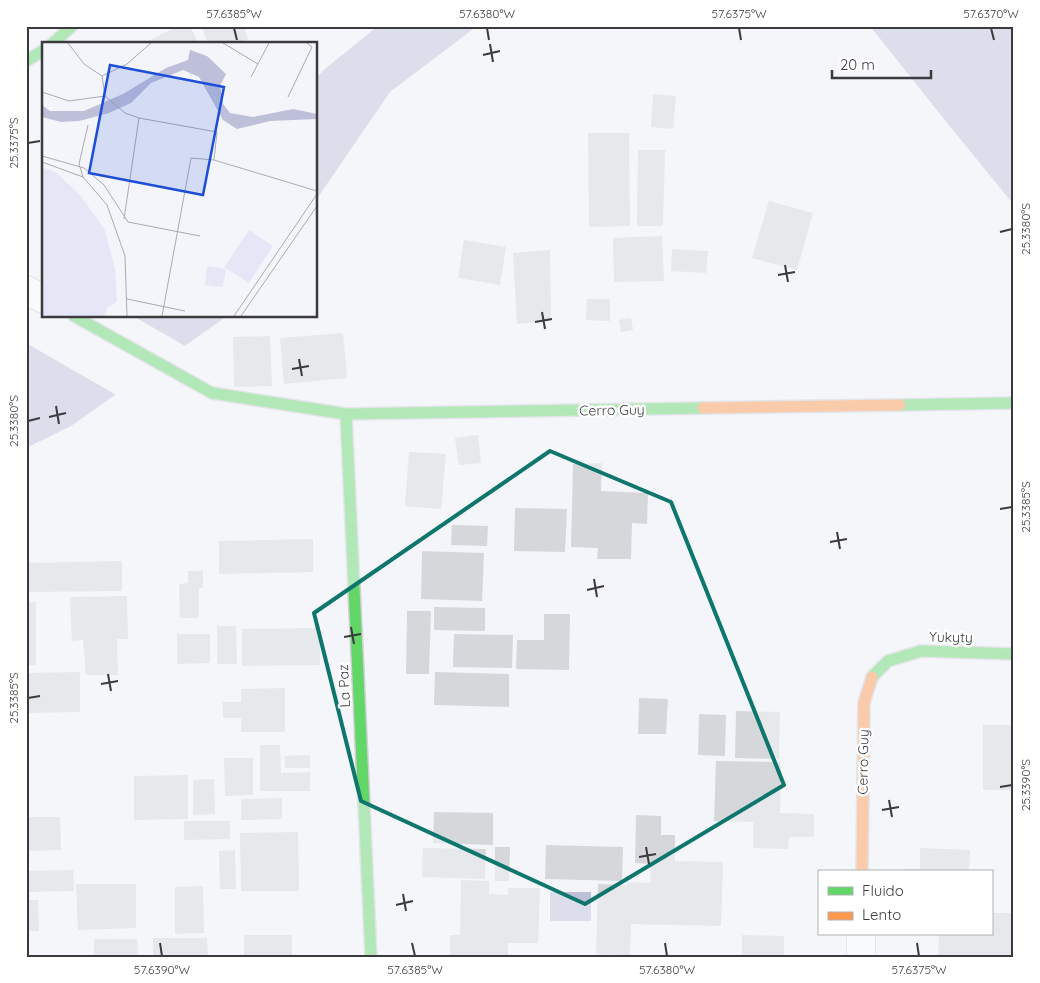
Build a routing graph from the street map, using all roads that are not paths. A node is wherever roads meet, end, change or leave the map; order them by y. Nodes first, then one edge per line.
1 (72, 26) edge
2 (54, 42) edge
3 (42, 51) edge
4 (26, 61) edge
5 (78, 318) edge
6 (1014, 403) edge
7 (346, 414) junction
8 (1014, 654) edge
9 (888, 661) joint
10 (862, 870) edge
11 (861, 936) edge
12 (372, 957) edge
13 (861, 957) edge

1 - 2 street
3 - 4 street
5 - 7 street, Cerro Guy
6 - 7 street, Cerro Guy
7 - 12 street, La Paz
8 - 9 street, Yukyty
9 - 10 street, Cerro Guy
11 - 13 street

